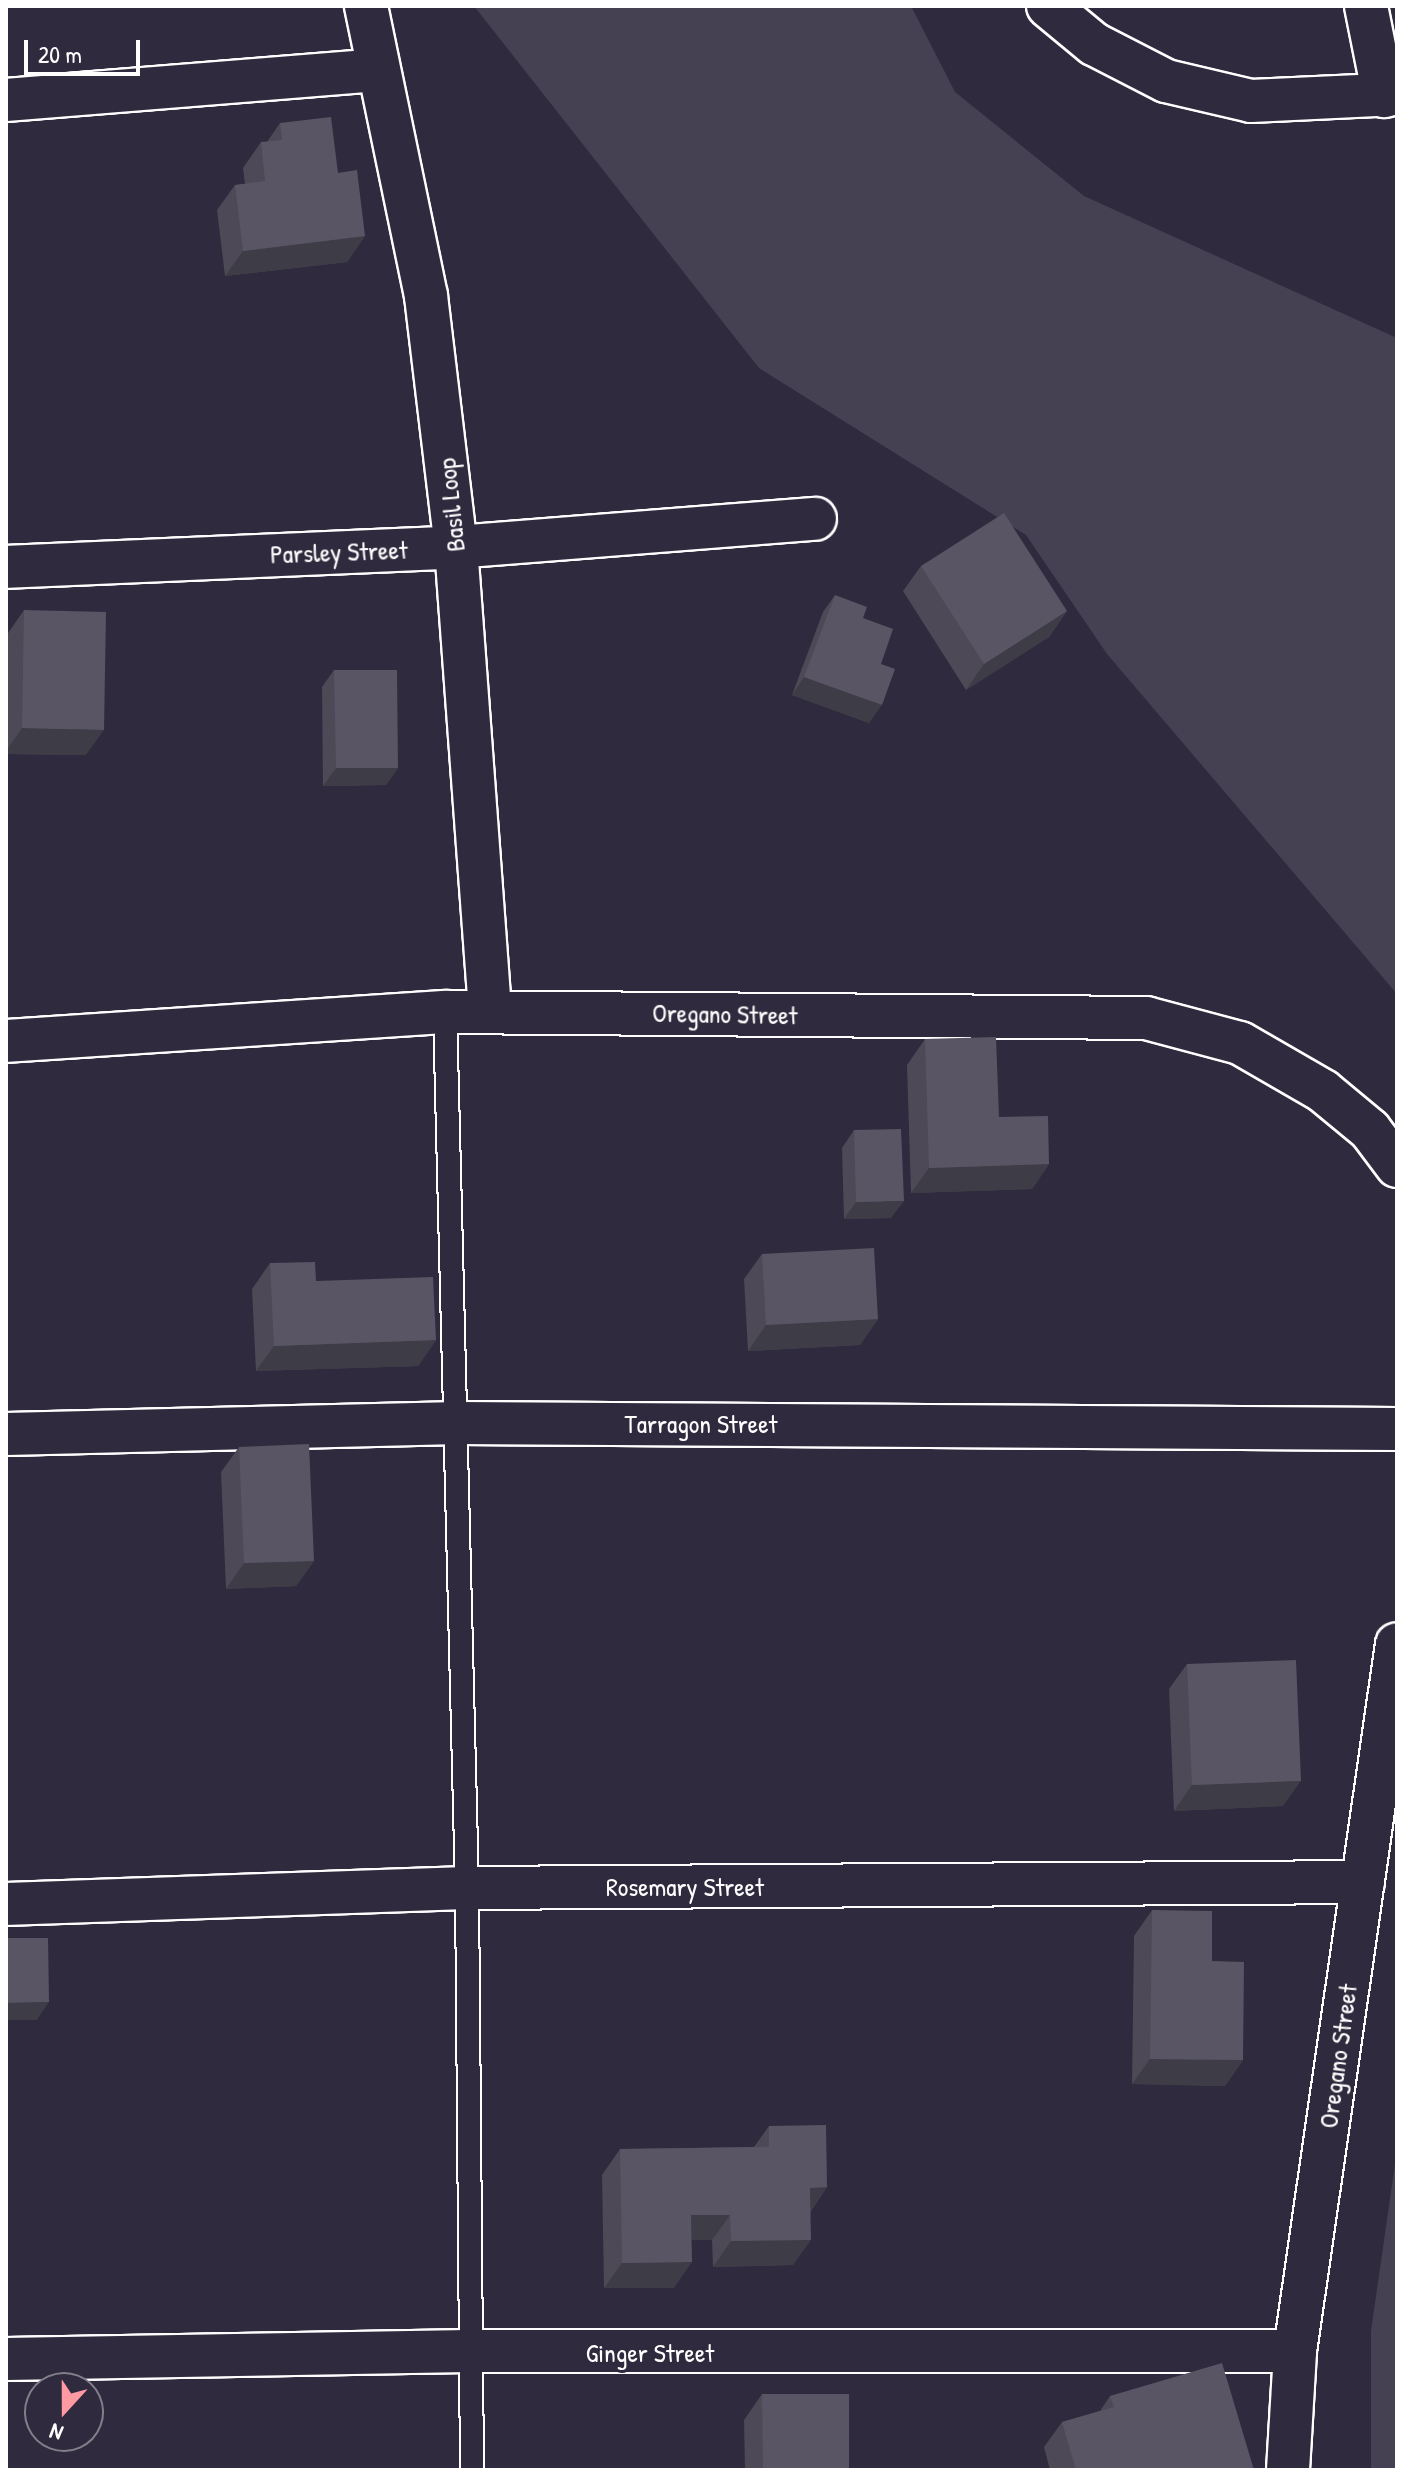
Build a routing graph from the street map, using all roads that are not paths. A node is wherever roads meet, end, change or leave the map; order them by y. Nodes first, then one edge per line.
1 (366, 6) edge
2 (1048, 6) edge
3 (1366, 6) edge
4 (378, 70) junction
5 (1390, 95) edge
6 (6, 100) edge
7 (815, 519) dead end
8 (456, 547) junction
9 (6, 567) edge
10 (490, 1011) junction
11 (445, 1012) junction
12 (6, 1041) edge
13 (1397, 1166) edge
14 (458, 1423) junction
15 (1397, 1429) edge
16 (6, 1434) edge
17 (1397, 1644) edge
18 (1363, 1882) junction
19 (467, 1888) junction
20 (6, 1904) edge
21 (468, 2351) junction
22 (1295, 2351) junction
23 (6, 2359) edge
24 (472, 2470) edge
25 (1288, 2470) edge

1 - 4 street, Basil Loop
2 - 5 street
3 - 5 street
4 - 6 street
4 - 8 street, Basil Loop
7 - 8 street, Parsley Street
8 - 9 street, Parsley Street
8 - 10 street, Basil Loop
10 - 11 street, Oregano Street
10 - 13 street, Oregano Street
11 - 12 street, Oregano Street
11 - 14 lane
14 - 15 street, Tarragon Street
14 - 16 street, Tarragon Street
14 - 19 lane
17 - 18 street, Oregano Street
18 - 19 street, Rosemary Street
18 - 22 street, Oregano Street
19 - 20 street, Rosemary Street
19 - 21 lane
21 - 22 street, Ginger Street
21 - 23 street, Ginger Street
21 - 24 lane
22 - 25 street, Oregano Street

